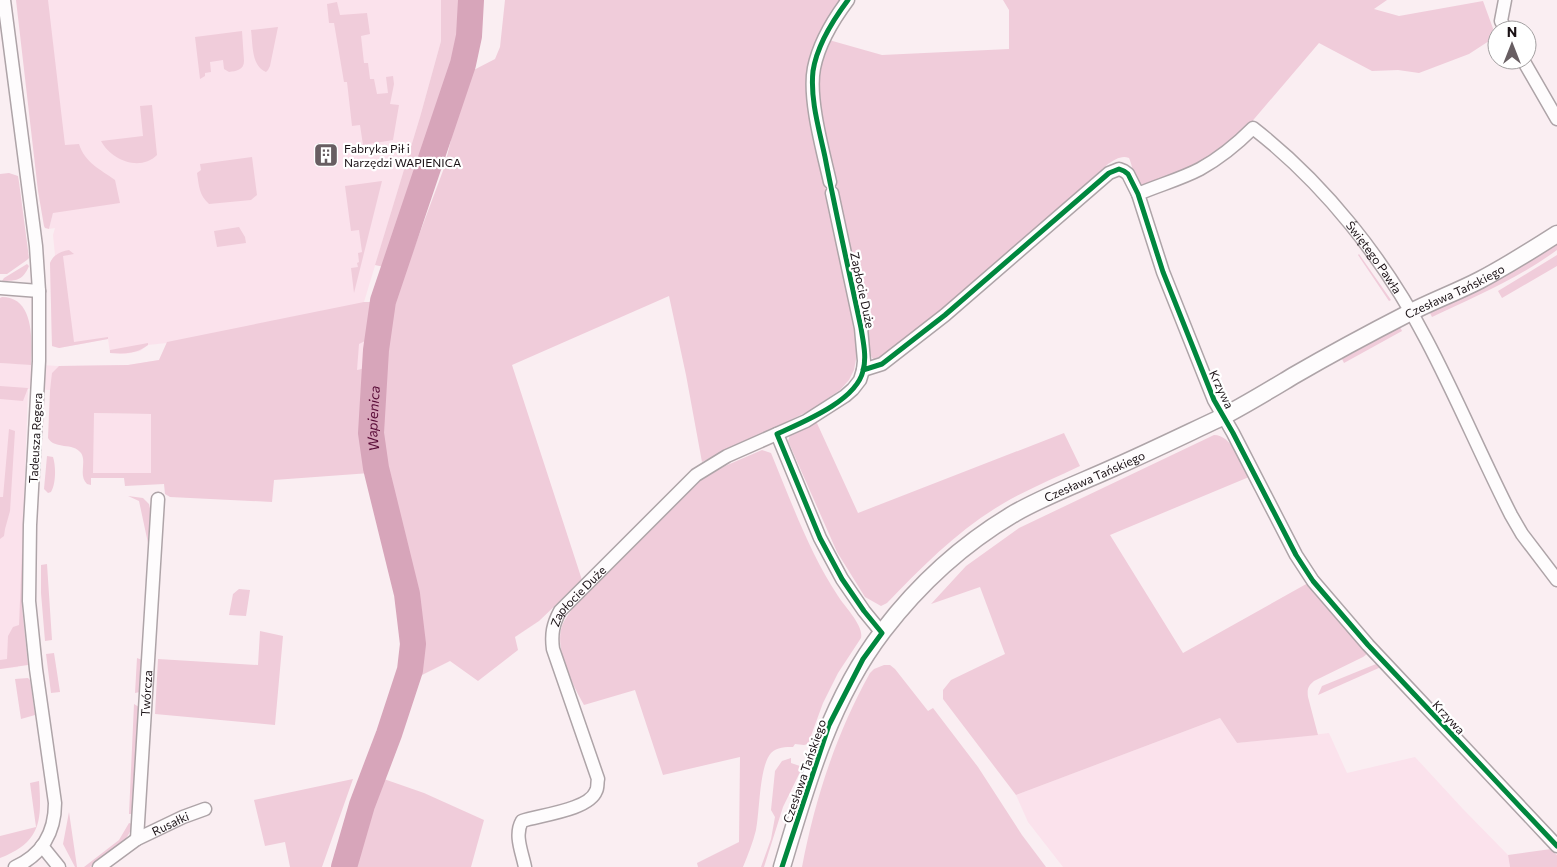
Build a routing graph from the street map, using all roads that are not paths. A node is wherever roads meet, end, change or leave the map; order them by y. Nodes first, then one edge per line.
1 (4, 0) edge
2 (848, 0) edge
3 (1505, 0) edge
4 (1501, 20) edge
5 (1529, 70) edge
6 (1557, 119) edge
7 (1138, 194) junction
8 (1557, 234) edge
9 (0, 288) edge
10 (39, 291) junction
11 (1410, 312) junction
12 (864, 370) junction
13 (1223, 416) junction
14 (777, 434) junction
15 (158, 499) dead end
16 (1557, 580) edge
17 (882, 633) junction
18 (205, 809) dead end
19 (137, 840) junction
20 (42, 846) junction
21 (1557, 846) edge
22 (15, 867) edge
23 (59, 867) edge
24 (99, 867) edge
25 (525, 867) edge
26 (782, 867) edge

1 - 10 street, Tadeusza Regera
2 - 12 street, Zapłocie Duże
3 - 4 street
5 - 6 street
7 - 11 street, Świętego Pawła
7 - 12 street, Krzywa
7 - 13 street, Krzywa
8 - 11 street, Czesława Tańskiego
9 - 10 street
10 - 20 street, Tadeusza Regera
11 - 13 street, Czesława Tańskiego
11 - 16 street, Świętego Pawła
12 - 14 street, Zapłocie Duże
13 - 17 street, Czesława Tańskiego
13 - 21 street, Krzywa
14 - 17 street
14 - 25 street, Zapłocie Duże
15 - 19 street, Twórcza
17 - 26 street, Czesława Tańskiego
18 - 19 street, Rusałki
19 - 24 street
20 - 22 street
20 - 23 street

